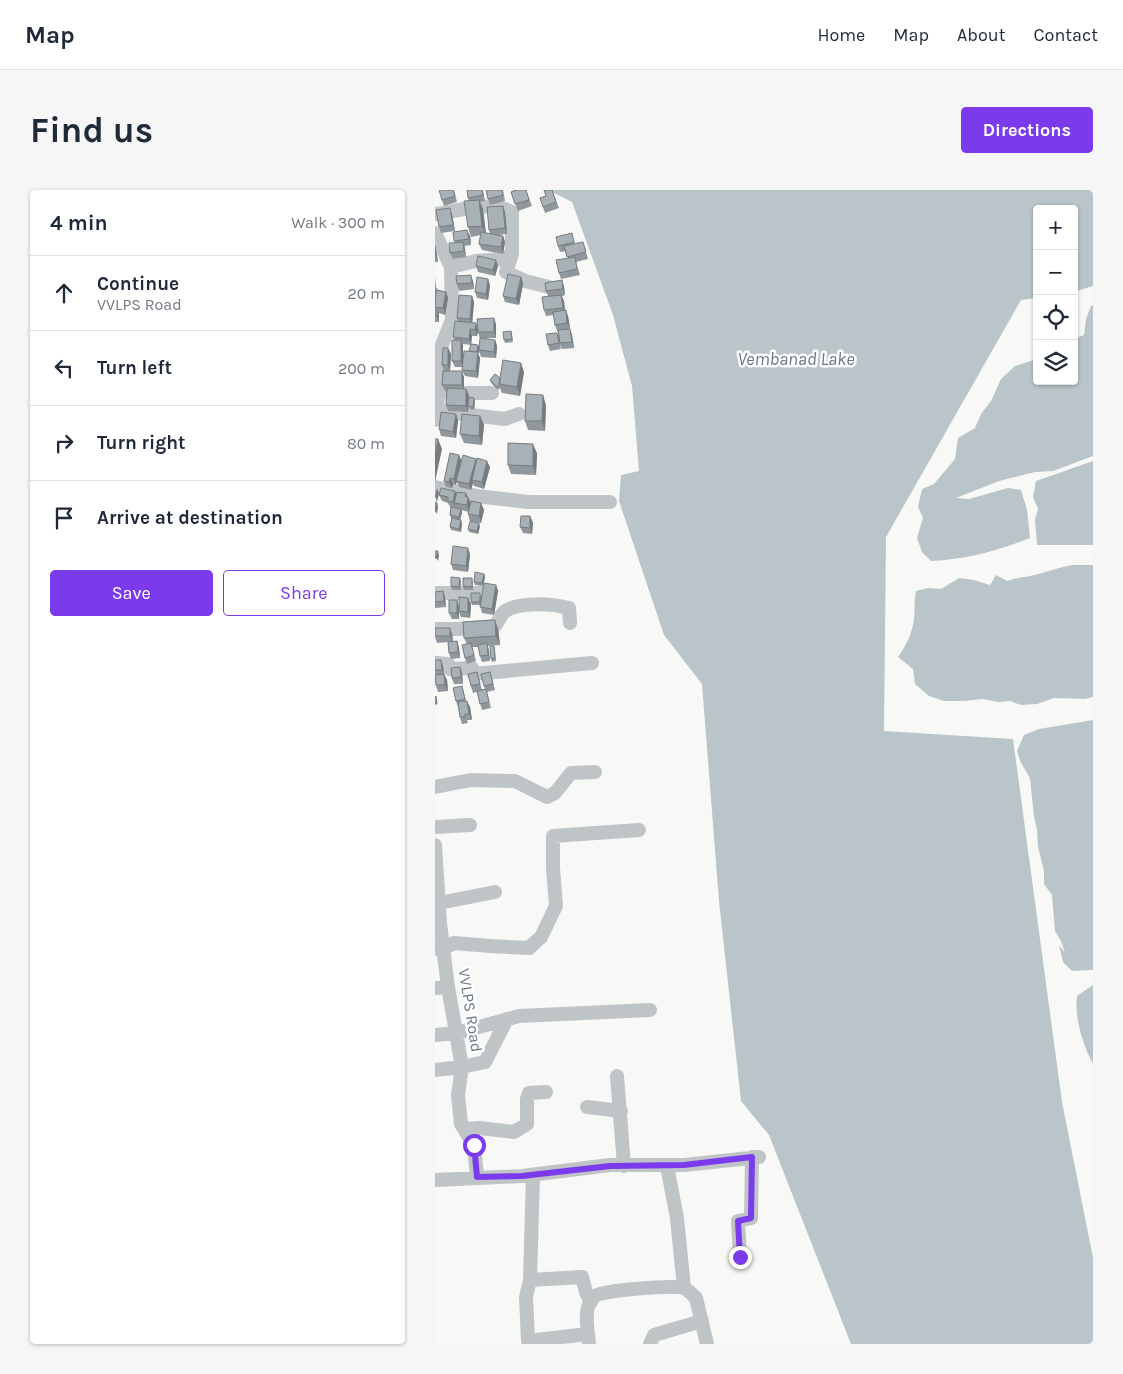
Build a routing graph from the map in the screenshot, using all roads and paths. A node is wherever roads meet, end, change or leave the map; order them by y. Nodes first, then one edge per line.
1 (435, 214) edge
2 (435, 233) edge
3 (512, 254) junction
4 (451, 267) junction
5 (549, 287) edge
6 (492, 392) dead end
7 (438, 393) junction
8 (519, 414) dead end
9 (436, 415) edge
10 (435, 487) edge
11 (610, 502) dead end
12 (481, 592) edge
13 (435, 593) edge
14 (571, 623) dead end
15 (435, 630) edge
16 (435, 663) edge
17 (592, 663) dead end
18 (595, 772) dead end
19 (435, 787) edge
20 (469, 824) dead end
21 (435, 827) edge
22 (639, 830) dead end
23 (435, 845) edge
24 (495, 892) dead end
25 (439, 903) junction
26 (439, 949) edge
27 (441, 987) edge
28 (650, 1010) dead end
29 (507, 1019) junction
30 (457, 1033) junction
31 (435, 1035) edge
32 (462, 1067) junction
33 (435, 1070) edge
34 (617, 1076) dead end
35 (546, 1092) dead end
36 (587, 1107) dead end
37 (621, 1111) junction
38 (464, 1129) junction
39 (624, 1166) junction
40 (667, 1166) junction
41 (533, 1174) junction
42 (477, 1177) junction
43 (435, 1180) edge
44 (740, 1257) dead end
45 (530, 1280) junction
46 (684, 1288) junction
47 (591, 1302) junction
48 (702, 1321) junction
49 (589, 1339) edge
50 (529, 1343) edge
51 (650, 1344) edge
52 (707, 1344) edge

1 - 3 street
2 - 4 street
3 - 4 street
3 - 5 street
4 - 7 street
6 - 7 street
7 - 9 street
8 - 9 street
10 - 11 street
12 - 13 street
14 - 15 street
16 - 17 street
18 - 19 street
20 - 21 street
22 - 26 street
23 - 25 street, VVLPS Road
24 - 25 street
25 - 26 street, VVLPS Road
26 - 27 street, VVLPS Road
27 - 30 street, VVLPS Road
28 - 29 street
29 - 30 street
29 - 32 street
30 - 31 street
30 - 32 street, VVLPS Road
32 - 33 street
32 - 38 street, VVLPS Road
34 - 37 street
35 - 38 street
36 - 37 street
37 - 39 street
38 - 42 street, VVLPS Road
39 - 40 street
39 - 41 street
40 - 44 street
40 - 46 street
41 - 42 street
41 - 45 street
42 - 43 street
45 - 47 street
45 - 50 street
46 - 47 street
46 - 48 street
47 - 49 street
48 - 51 street
48 - 52 street
49 - 50 street

